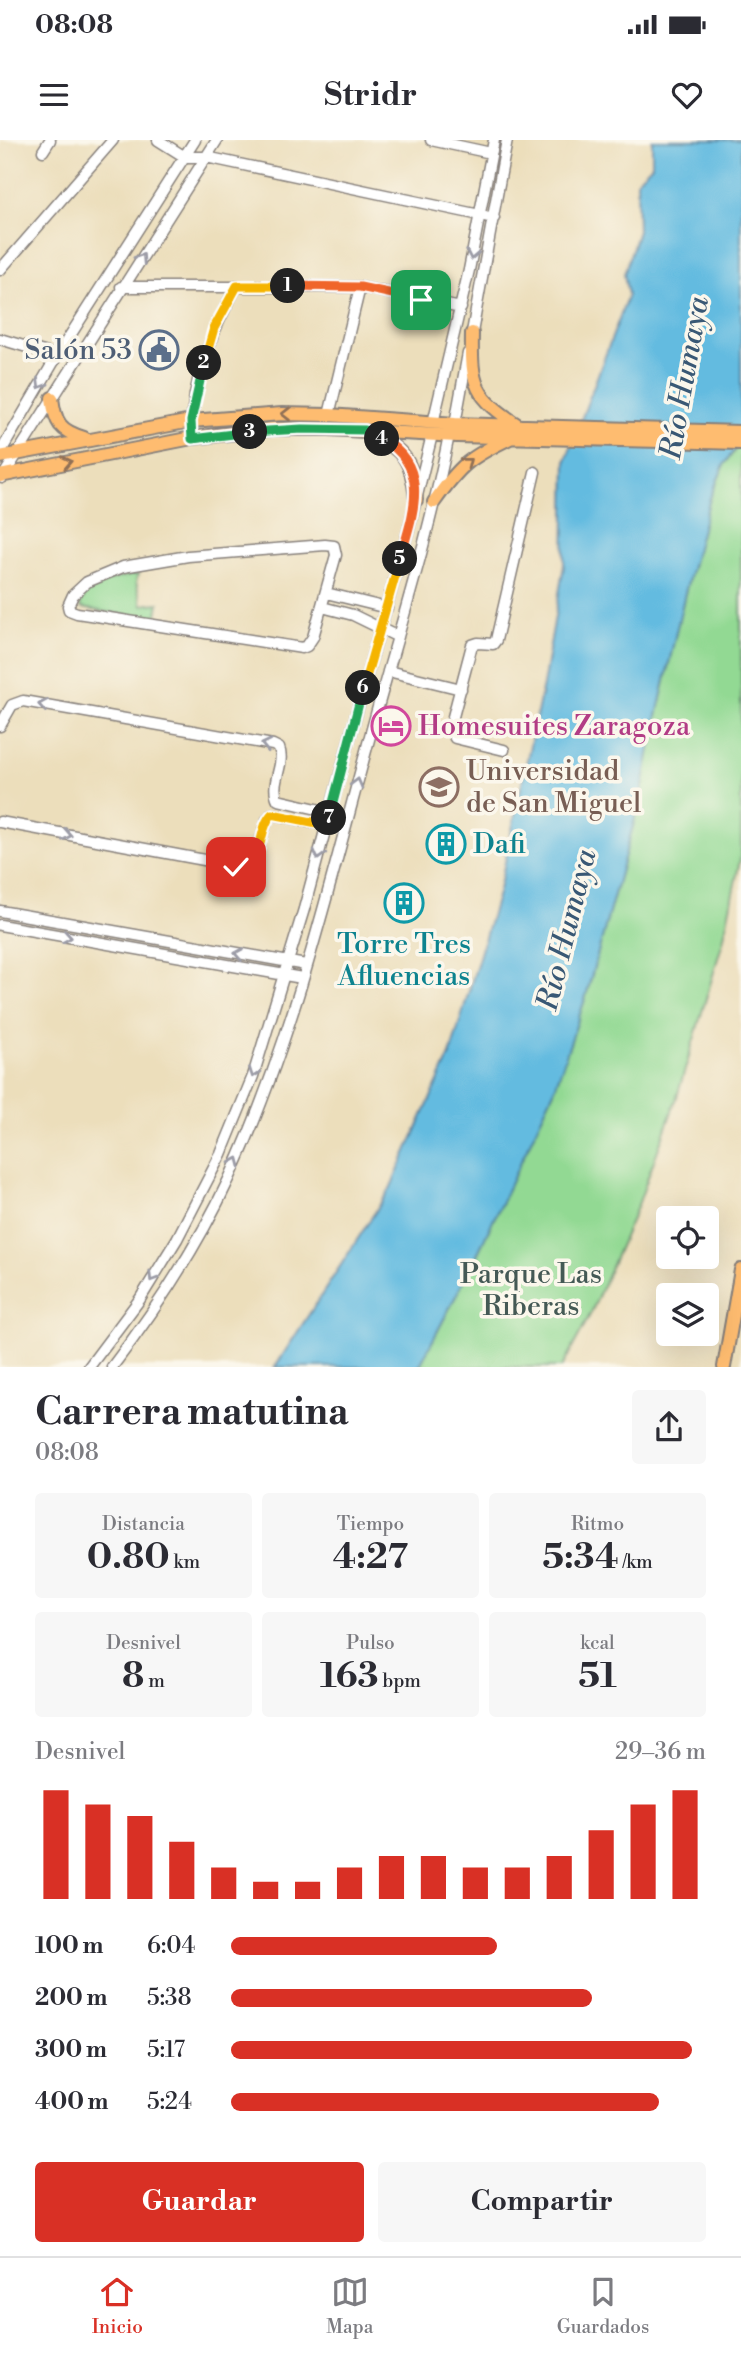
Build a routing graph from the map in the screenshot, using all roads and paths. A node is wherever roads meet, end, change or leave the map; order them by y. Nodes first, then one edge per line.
1 (50, 140) edge
2 (113, 140) edge
3 (158, 140) edge
4 (195, 140) edge
5 (216, 140) edge
6 (431, 140) edge
7 (494, 140) edge
8 (507, 140) edge
9 (43, 151) dead end
10 (491, 153) junction
11 (185, 157) junction
12 (206, 157) junction
13 (480, 216) junction
14 (494, 218) junction
15 (0, 270) edge
16 (237, 286) junction
17 (360, 287) junction
18 (121, 288) junction
19 (461, 308) junction
20 (472, 333) junction
21 (0, 340) edge
22 (57, 356) junction
23 (52, 398) junction
24 (329, 415) junction
25 (191, 421) junction
26 (433, 429) junction
27 (365, 430) junction
28 (452, 430) junction
29 (516, 431) junction
30 (548, 432) junction
31 (741, 432) edge
32 (88, 439) junction
33 (192, 439) junction
34 (741, 443) edge
35 (18, 452) junction
36 (0, 455) edge
37 (534, 472) dead end
38 (1, 478) edge
39 (415, 500) junction
40 (434, 502) junction
41 (326, 593) junction
42 (356, 601) junction
43 (322, 607) junction
44 (387, 608) junction
45 (353, 615) junction
46 (381, 629) junction
47 (398, 637) junction
48 (388, 671) junction
49 (461, 689) junction
50 (0, 726) edge
51 (504, 750) dead end
52 (330, 812) junction
53 (0, 822) edge
54 (327, 825) junction
55 (0, 911) edge
56 (0, 925) edge
57 (288, 962) junction
58 (306, 965) junction
59 (284, 974) junction
60 (302, 978) junction
61 (203, 1191) junction
62 (219, 1198) junction
63 (741, 1270) edge
64 (89, 1367) edge
65 (113, 1367) edge
66 (724, 1367) edge

1 - 9 street
2 - 15 street
3 - 11 street
4 - 11 street
5 - 12 street
6 - 10 street
7 - 10 street
8 - 14 street
10 - 13 street
11 - 12 street
11 - 22 street
12 - 13 street
18 -> 12 street
13 - 14 street
13 -> 19 street
14 - 20 street
16 - 17 street
16 - 18 street
16 - 25 street
17 - 19 street
17 - 24 street
18 - 23 street
19 - 26 street
20 - 28 street
20 - 29 main road
21 - 22 street
22 -> 36 street
23 - 32 main road
23 - 35 street
24 -> 25 main road
24 - 26 main road
25 - 32 main road
25 - 33 street
26 - 27 main road
26 - 28 main road
26 - 39 street
27 - 33 main road
27 - 39 main road
28 - 29 main road
28 - 40 street
29 - 30 main road
40 -> 29 main road
30 - 31 main road
30 - 34 main road
32 - 35 main road
38 -> 33 main road
35 - 36 main road
35 - 38 street
37 - 49 street
39 - 44 street
40 - 47 street
41 - 42 street
41 - 43 street
41 - 43 street
42 - 44 street
42 - 45 street
43 - 45 street
44 - 46 street
45 - 46 street
46 - 47 street
46 - 52 street
47 - 48 street
48 - 49 street
58 -> 48 street
49 - 51 street
52 -> 50 street
52 - 54 street
53 -> 54 street
54 -> 57 street
57 -> 55 street
56 -> 59 street
57 - 58 street
57 - 59 street
58 - 60 street
59 - 60 street
59 -> 61 street
62 -> 60 street
61 - 62 street
61 -> 64 street
62 - 65 street
63 - 66 main road

